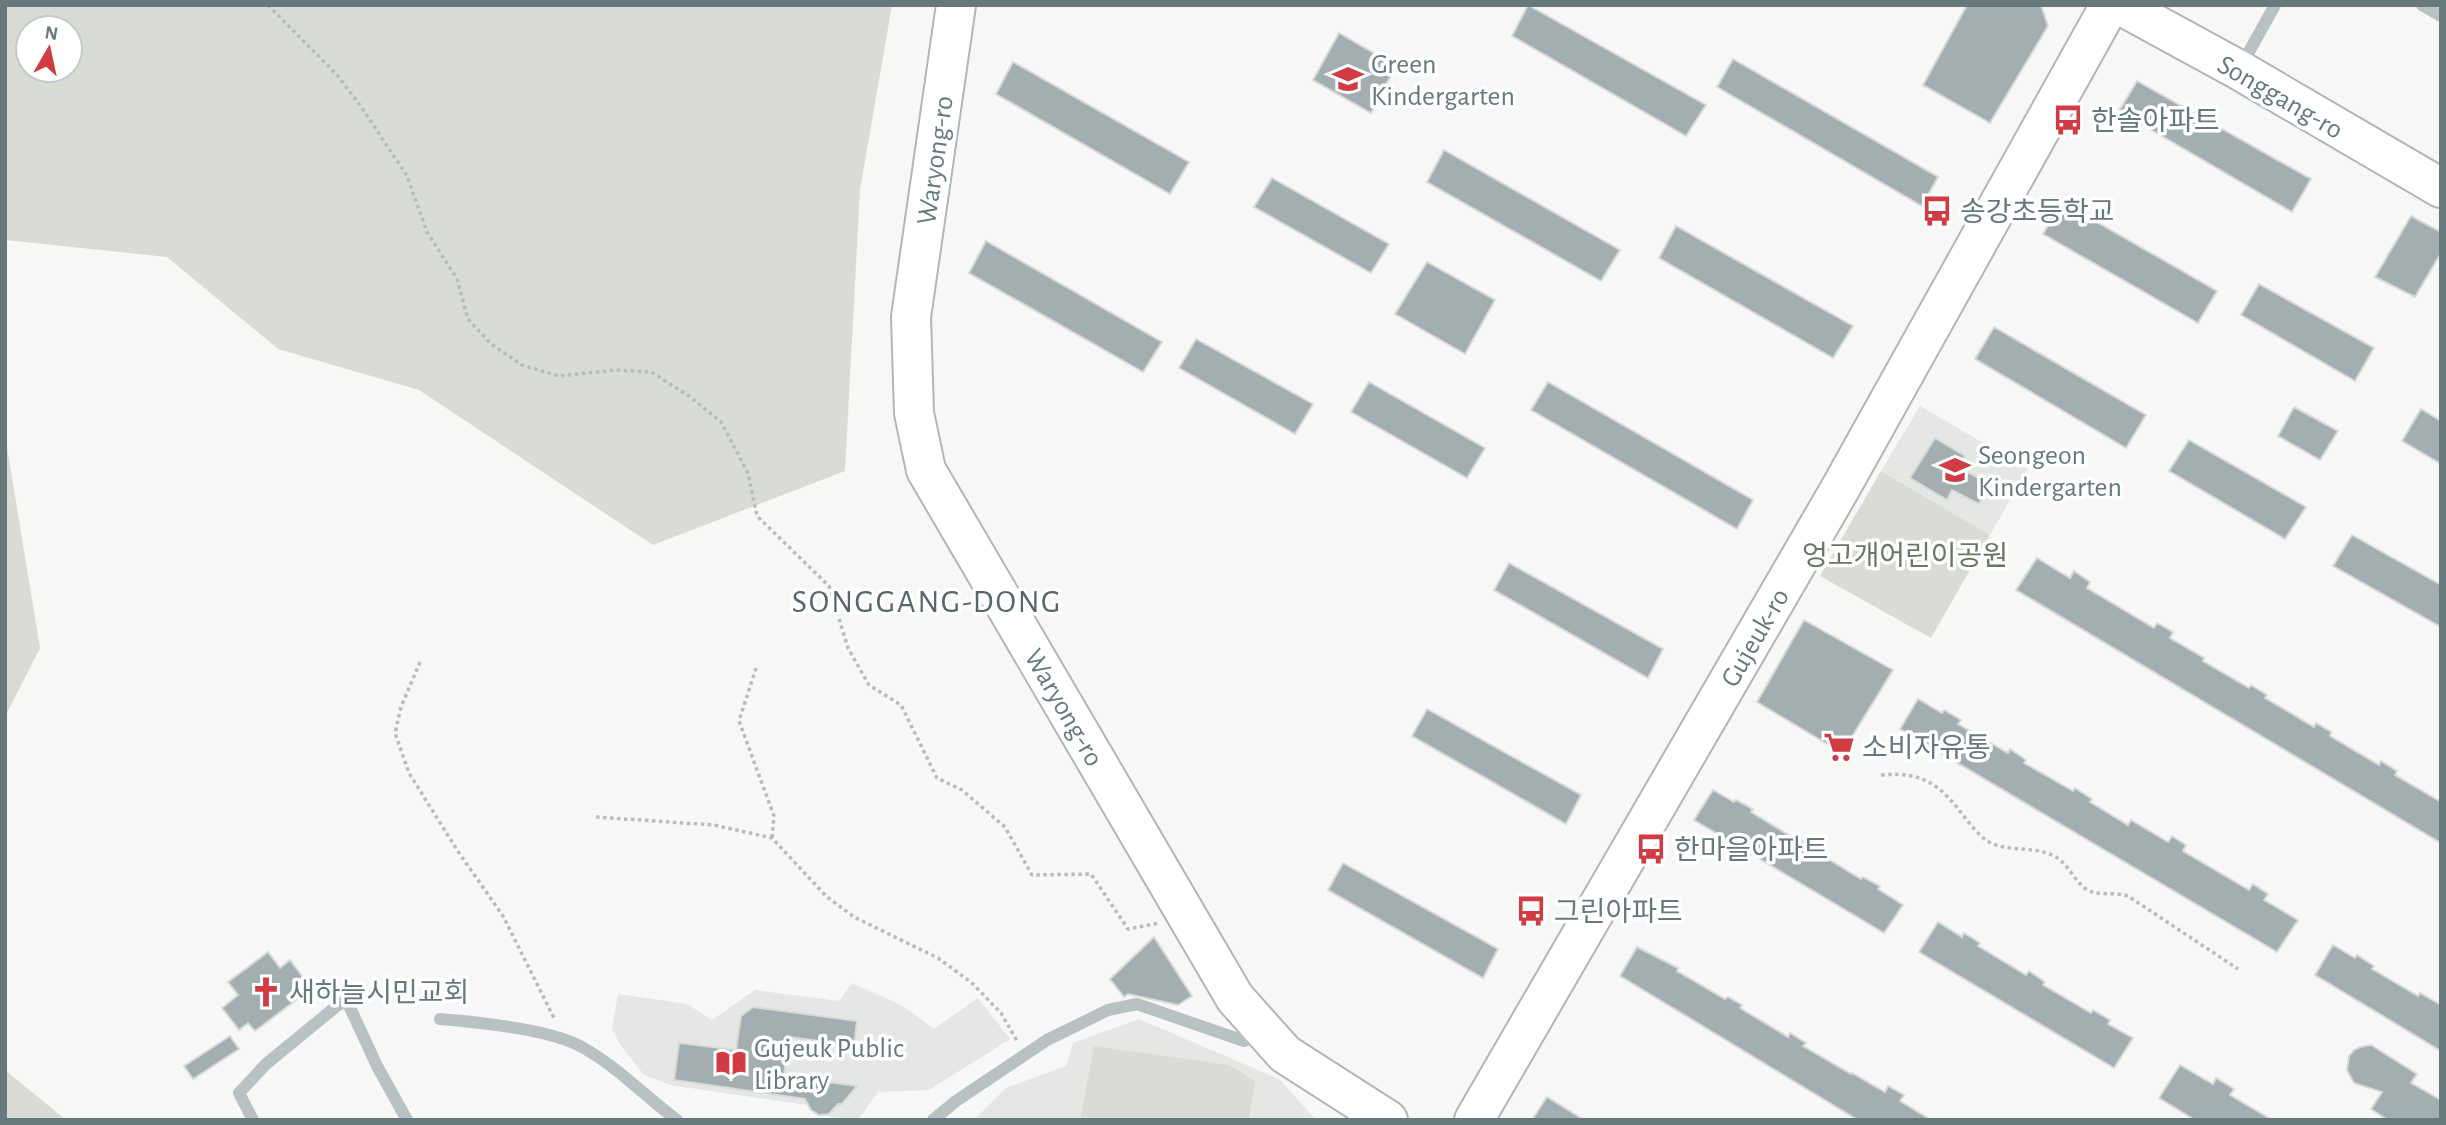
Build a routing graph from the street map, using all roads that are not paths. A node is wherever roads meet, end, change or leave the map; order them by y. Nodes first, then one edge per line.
1 (956, 5) edge
2 (2110, 5) edge
3 (2120, 5) edge
4 (2275, 5) edge
5 (2422, 5) edge
6 (2441, 16) edge
7 (2239, 70) junction
8 (2441, 188) edge
9 (440, 1019) dead end
10 (1264, 1032) junction
11 (253, 1120) edge
12 (407, 1120) edge
13 (677, 1120) edge
14 (933, 1120) edge
15 (1388, 1120) edge
16 (1474, 1120) edge

1 - 10 main road, Waryong-ro
2 - 16 main road, Gujeuk-ro
3 - 7 main road, Songgang-ro
4 - 7 street
5 - 6 street
7 - 8 main road, Songgang-ro
9 - 13 street
10 - 14 street
10 - 15 main road, Waryong-ro
11 - 12 street

